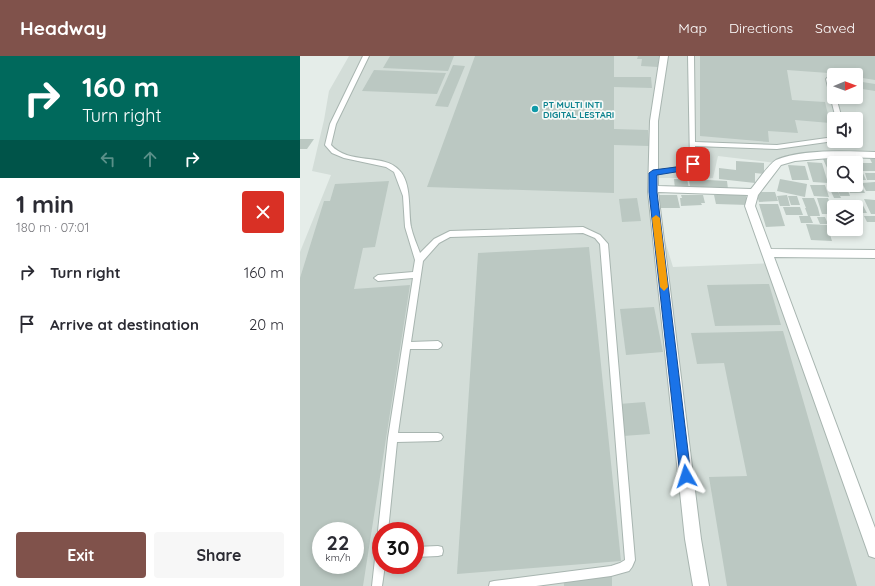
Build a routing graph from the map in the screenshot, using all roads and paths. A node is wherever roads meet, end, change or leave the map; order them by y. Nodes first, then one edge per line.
1 (366, 56) edge
2 (664, 56) edge
3 (692, 56) edge
4 (827, 140) edge
5 (692, 144) junction
6 (875, 155) edge
7 (653, 173) junction
8 (654, 189) junction
9 (755, 192) junction
10 (768, 253) junction
11 (875, 254) edge
12 (419, 260) junction
13 (416, 276) junction
14 (378, 278) dead end
15 (438, 345) dead end
16 (406, 346) junction
17 (438, 437) dead end
18 (394, 438) junction
19 (384, 522) edge
20 (875, 550) edge
21 (438, 551) dead end
22 (424, 552) edge
23 (378, 574) edge
24 (377, 586) edge
25 (494, 586) edge
26 (701, 586) edge

1 - 12 lane
2 - 7 street
3 - 5 lane
4 - 5 lane
5 - 7 lane
6 - 9 street
7 - 8 street
8 - 9 street
8 - 26 street
9 - 10 street
10 - 11 street
10 - 20 street
12 - 13 lane
12 - 25 lane
13 - 14 lane
13 - 16 lane
15 - 16 lane
16 - 18 lane
17 - 18 lane
18 - 19 lane
21 - 22 lane
23 - 24 lane

